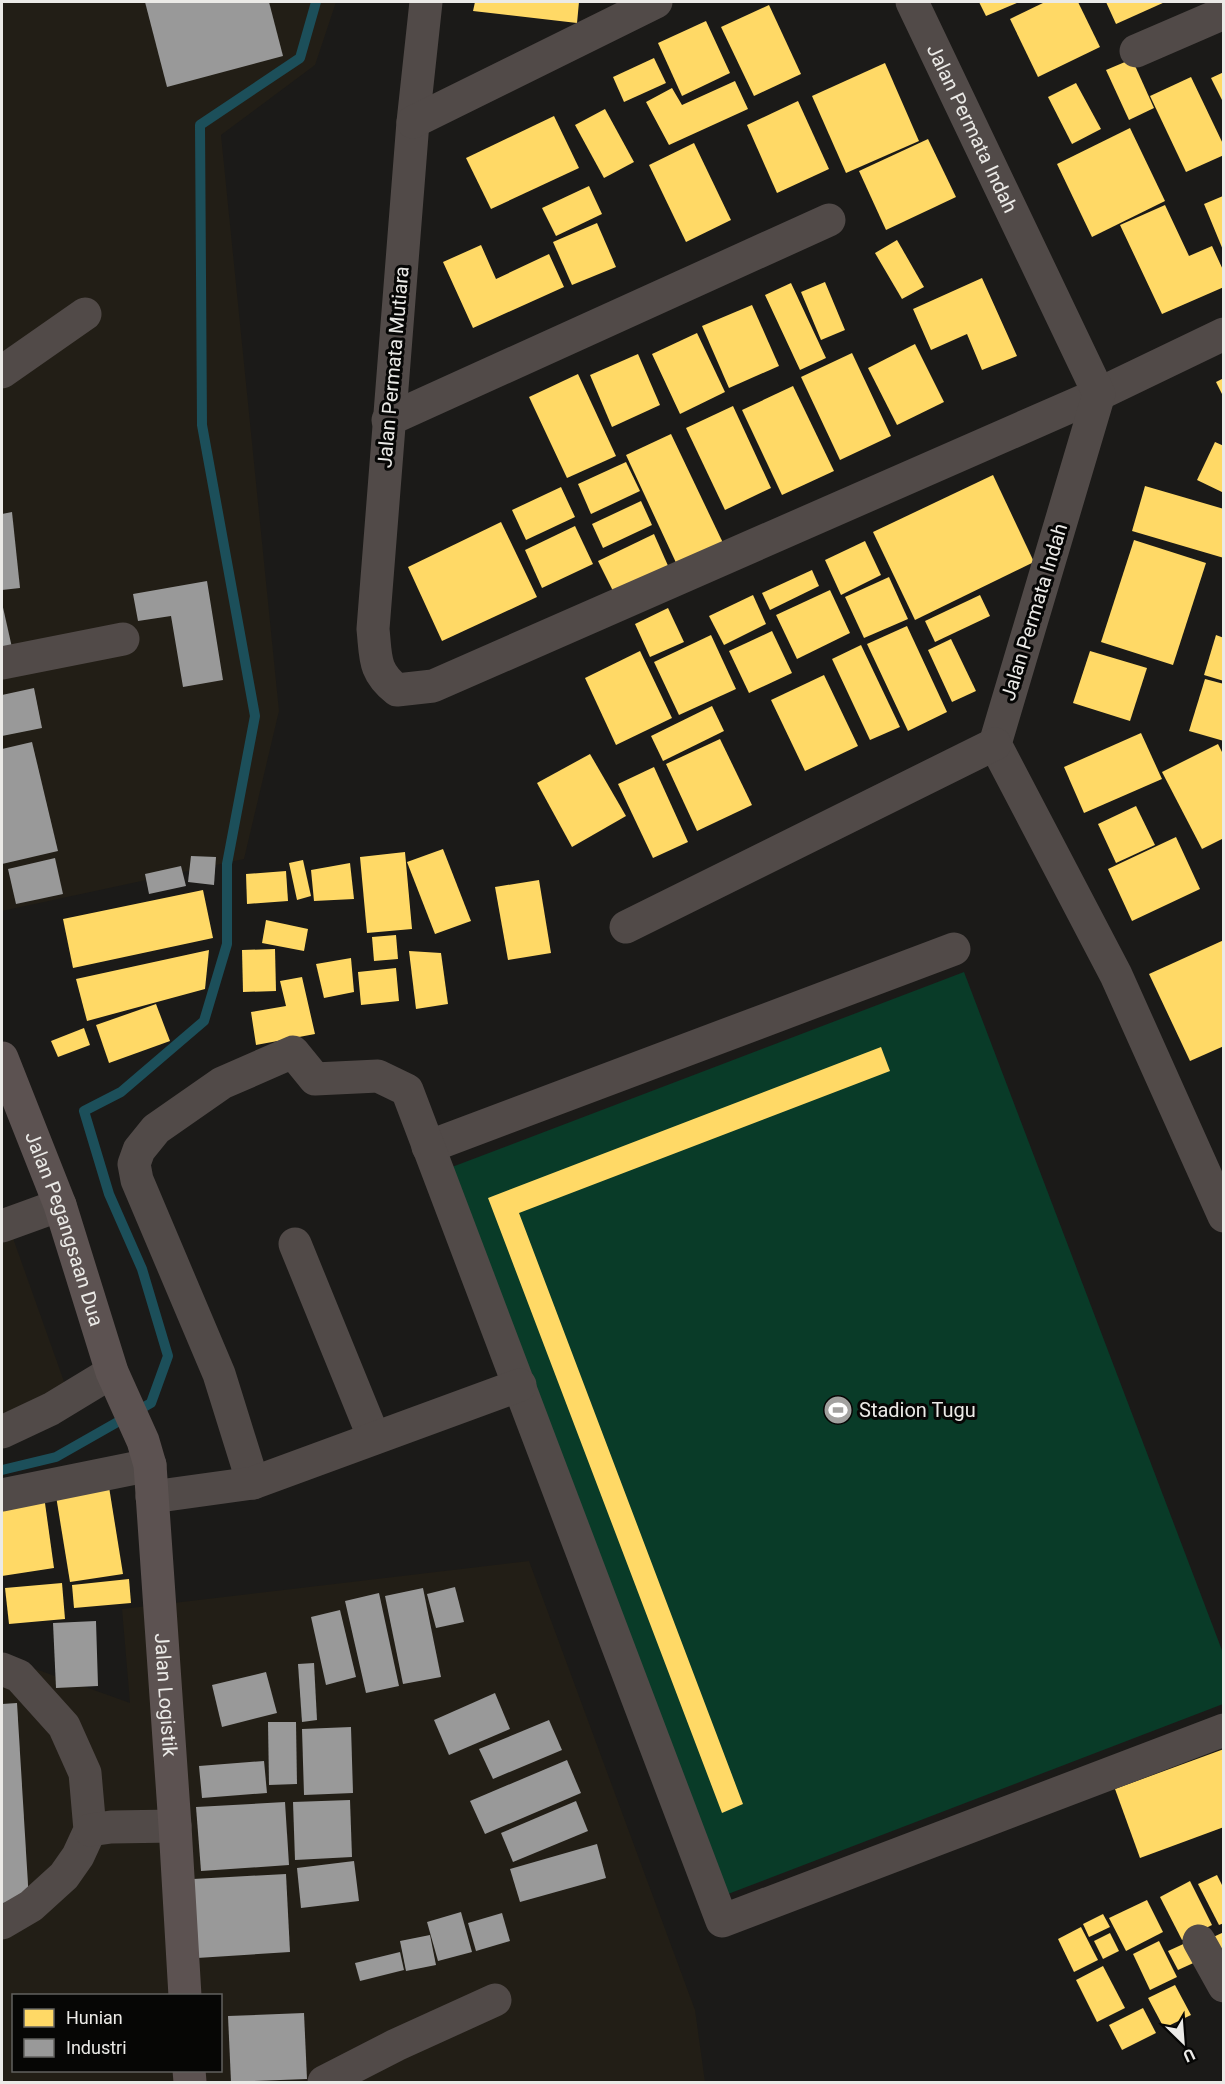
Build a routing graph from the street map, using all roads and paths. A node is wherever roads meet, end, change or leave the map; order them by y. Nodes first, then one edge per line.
1 (426, 2) edge
2 (656, 2) edge
3 (912, 2) edge
4 (1220, 2) edge
5 (1224, 11) edge
6 (1136, 51) dead end
7 (413, 122) junction
8 (829, 220) dead end
9 (85, 314) dead end
10 (1224, 334) edge
11 (2, 372) edge
12 (1099, 394) junction
13 (388, 420) junction
14 (123, 639) dead end
15 (2, 663) edge
16 (995, 744) junction
17 (626, 927) dead end
18 (954, 949) dead end
19 (2, 1058) edge
20 (428, 1147) junction
21 (60, 1205) junction
22 (1224, 1216) edge
23 (2, 1226) edge
24 (295, 1244) dead end
25 (520, 1385) junction
26 (118, 1387) junction
27 (2, 1432) edge
28 (374, 1438) junction
29 (148, 1468) junction
30 (253, 1483) junction
31 (2, 1495) edge
32 (2, 1669) edge
33 (1224, 1730) edge
34 (176, 1826) junction
35 (90, 1830) junction
36 (2, 1923) edge
37 (1199, 1941) dead end
38 (1224, 1986) edge
39 (185, 1994) edge
40 (495, 2000) dead end
41 (324, 2082) edge

1 - 7 street, Jalan Permata Mutiara
2 - 7 street
3 - 12 street, Jalan Permata Indah
4 - 5 street
5 - 6 street
7 - 13 street, Jalan Permata Mutiara
8 - 13 street
9 - 11 street
10 - 12 street
12 - 13 street, Jalan Permata Mutiara
12 - 16 street, Jalan Permata Indah
14 - 15 street
16 - 17 street
16 - 22 street
18 - 20 street
19 - 21 main road, Jalan Pegangsaan Dua
20 - 25 street
20 - 30 street
21 - 23 street
21 - 26 main road, Jalan Pegangsaan Dua
24 - 28 street
25 - 28 street
25 - 33 street
26 - 27 street
26 - 29 main road, Jalan Logistik
28 - 30 street
29 - 30 street
29 - 31 street
29 - 34 main road, Jalan Logistik
32 - 35 street
34 - 35 street
34 - 39 main road, Jalan Logistik
35 - 36 street
37 - 38 street
40 - 41 street

